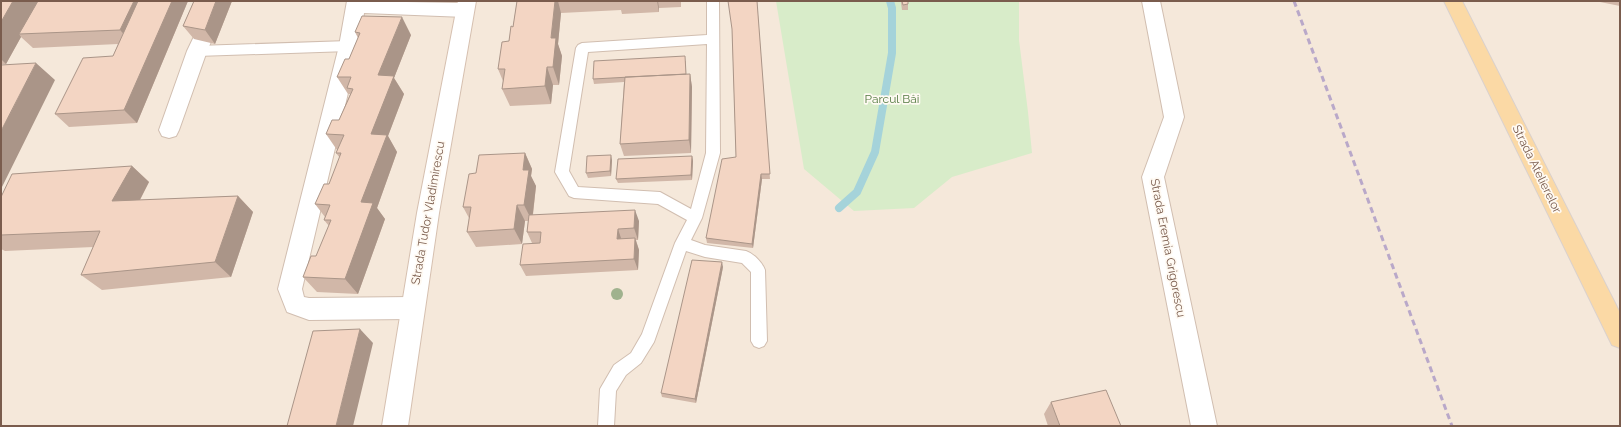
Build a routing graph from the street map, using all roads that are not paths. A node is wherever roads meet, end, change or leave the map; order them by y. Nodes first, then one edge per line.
1 (220, 1) edge
2 (713, 1) edge
3 (1151, 1) edge
4 (1453, 1) edge
5 (356, 4) edge
6 (466, 6) edge
7 (713, 39) junction
8 (349, 46) junction
9 (197, 51) junction
10 (169, 130) dead end
11 (695, 218) junction
12 (682, 243) junction
13 (412, 308) junction
14 (1620, 337) edge
15 (759, 341) dead end
16 (395, 426) edge
17 (606, 426) edge
18 (1204, 426) edge

1 - 9 street
2 - 7 lane
3 - 18 street, Strada Eremia Grigorescu
4 - 14 main road, Strada Atelierelor
5 - 6 street
5 - 8 street
6 - 13 street, Strada Tudor Vladimirescu
7 - 11 lane
7 - 11 lane
8 - 9 lane
8 - 13 street
9 - 10 street
11 - 12 lane
12 - 15 lane
12 - 17 lane
13 - 16 street, Strada Tudor Vladimirescu

